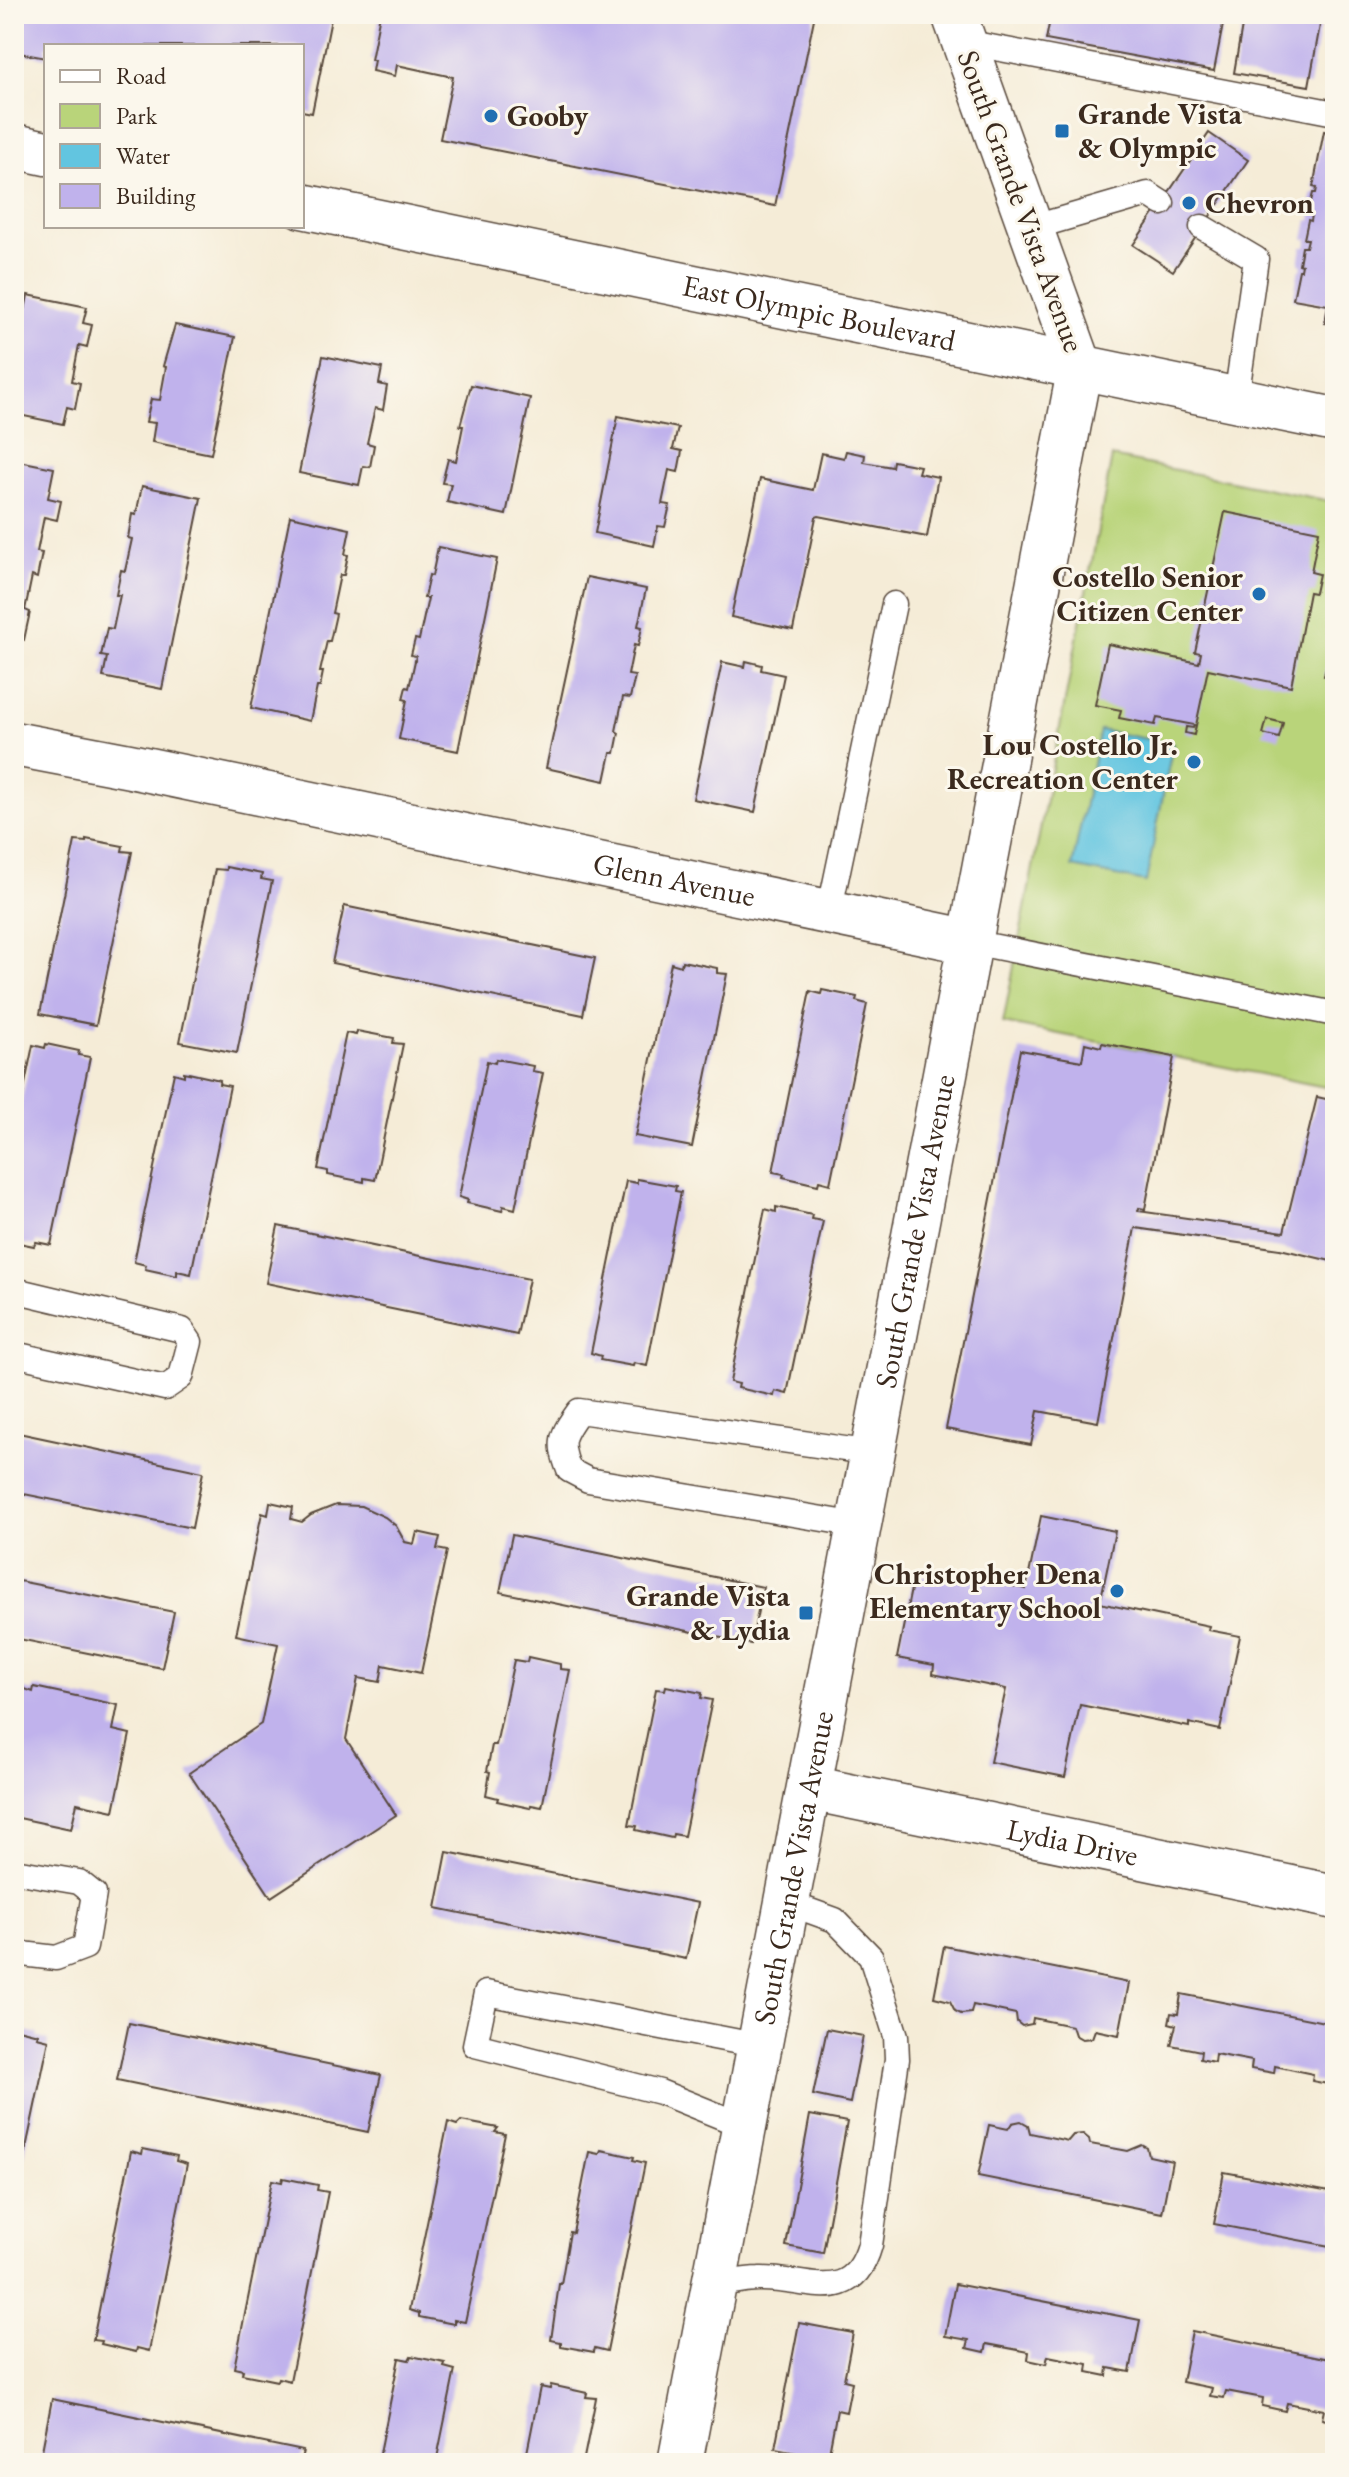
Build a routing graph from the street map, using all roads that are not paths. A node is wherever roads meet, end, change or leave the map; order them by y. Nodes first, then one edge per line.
1 (959, 28) edge
2 (1335, 113) edge
3 (14, 146) edge
4 (44, 153) edge
5 (1162, 203) dead end
6 (304, 206) edge
7 (1202, 227) dead end
8 (1031, 228) junction
9 (1080, 366) junction
10 (1236, 399) junction
11 (1335, 420) edge
12 (894, 604) dead end
13 (14, 744) edge
14 (829, 913) junction
15 (971, 942) junction
16 (1335, 1014) edge
17 (14, 1290) edge
18 (14, 1354) edge
19 (873, 1453) junction
20 (859, 1525) junction
21 (810, 1788) junction
22 (14, 1871) edge
23 (1335, 1897) edge
24 (788, 1903) junction
25 (14, 1953) edge
26 (760, 2046) junction
27 (744, 2126) junction
28 (714, 2285) junction
29 (680, 2463) edge

1 - 2 lane
1 - 8 street, South Grande Vista Avenue
3 - 4 street
5 - 8 lane
6 - 9 street, East Olympic Boulevard
7 - 10 lane
8 - 9 street, South Grande Vista Avenue
9 - 10 street, East Olympic Boulevard
9 - 15 street, South Grande Vista Avenue
10 - 11 street, East Olympic Boulevard
12 - 14 lane
13 - 14 street, Glenn Avenue
14 - 15 street, Glenn Avenue
15 - 16 lane, Glenn Avenue
15 - 19 street, South Grande Vista Avenue
17 - 18 lane
19 - 20 street, South Grande Vista Avenue
19 - 20 lane
20 - 21 street, South Grande Vista Avenue
21 - 23 street, Lydia Drive
21 - 24 street, South Grande Vista Avenue
22 - 25 lane
24 - 26 street, South Grande Vista Avenue
24 - 28 lane
26 - 27 street, South Grande Vista Avenue
26 - 27 lane
27 - 28 street, South Grande Vista Avenue
28 - 29 street, South Grande Vista Avenue

